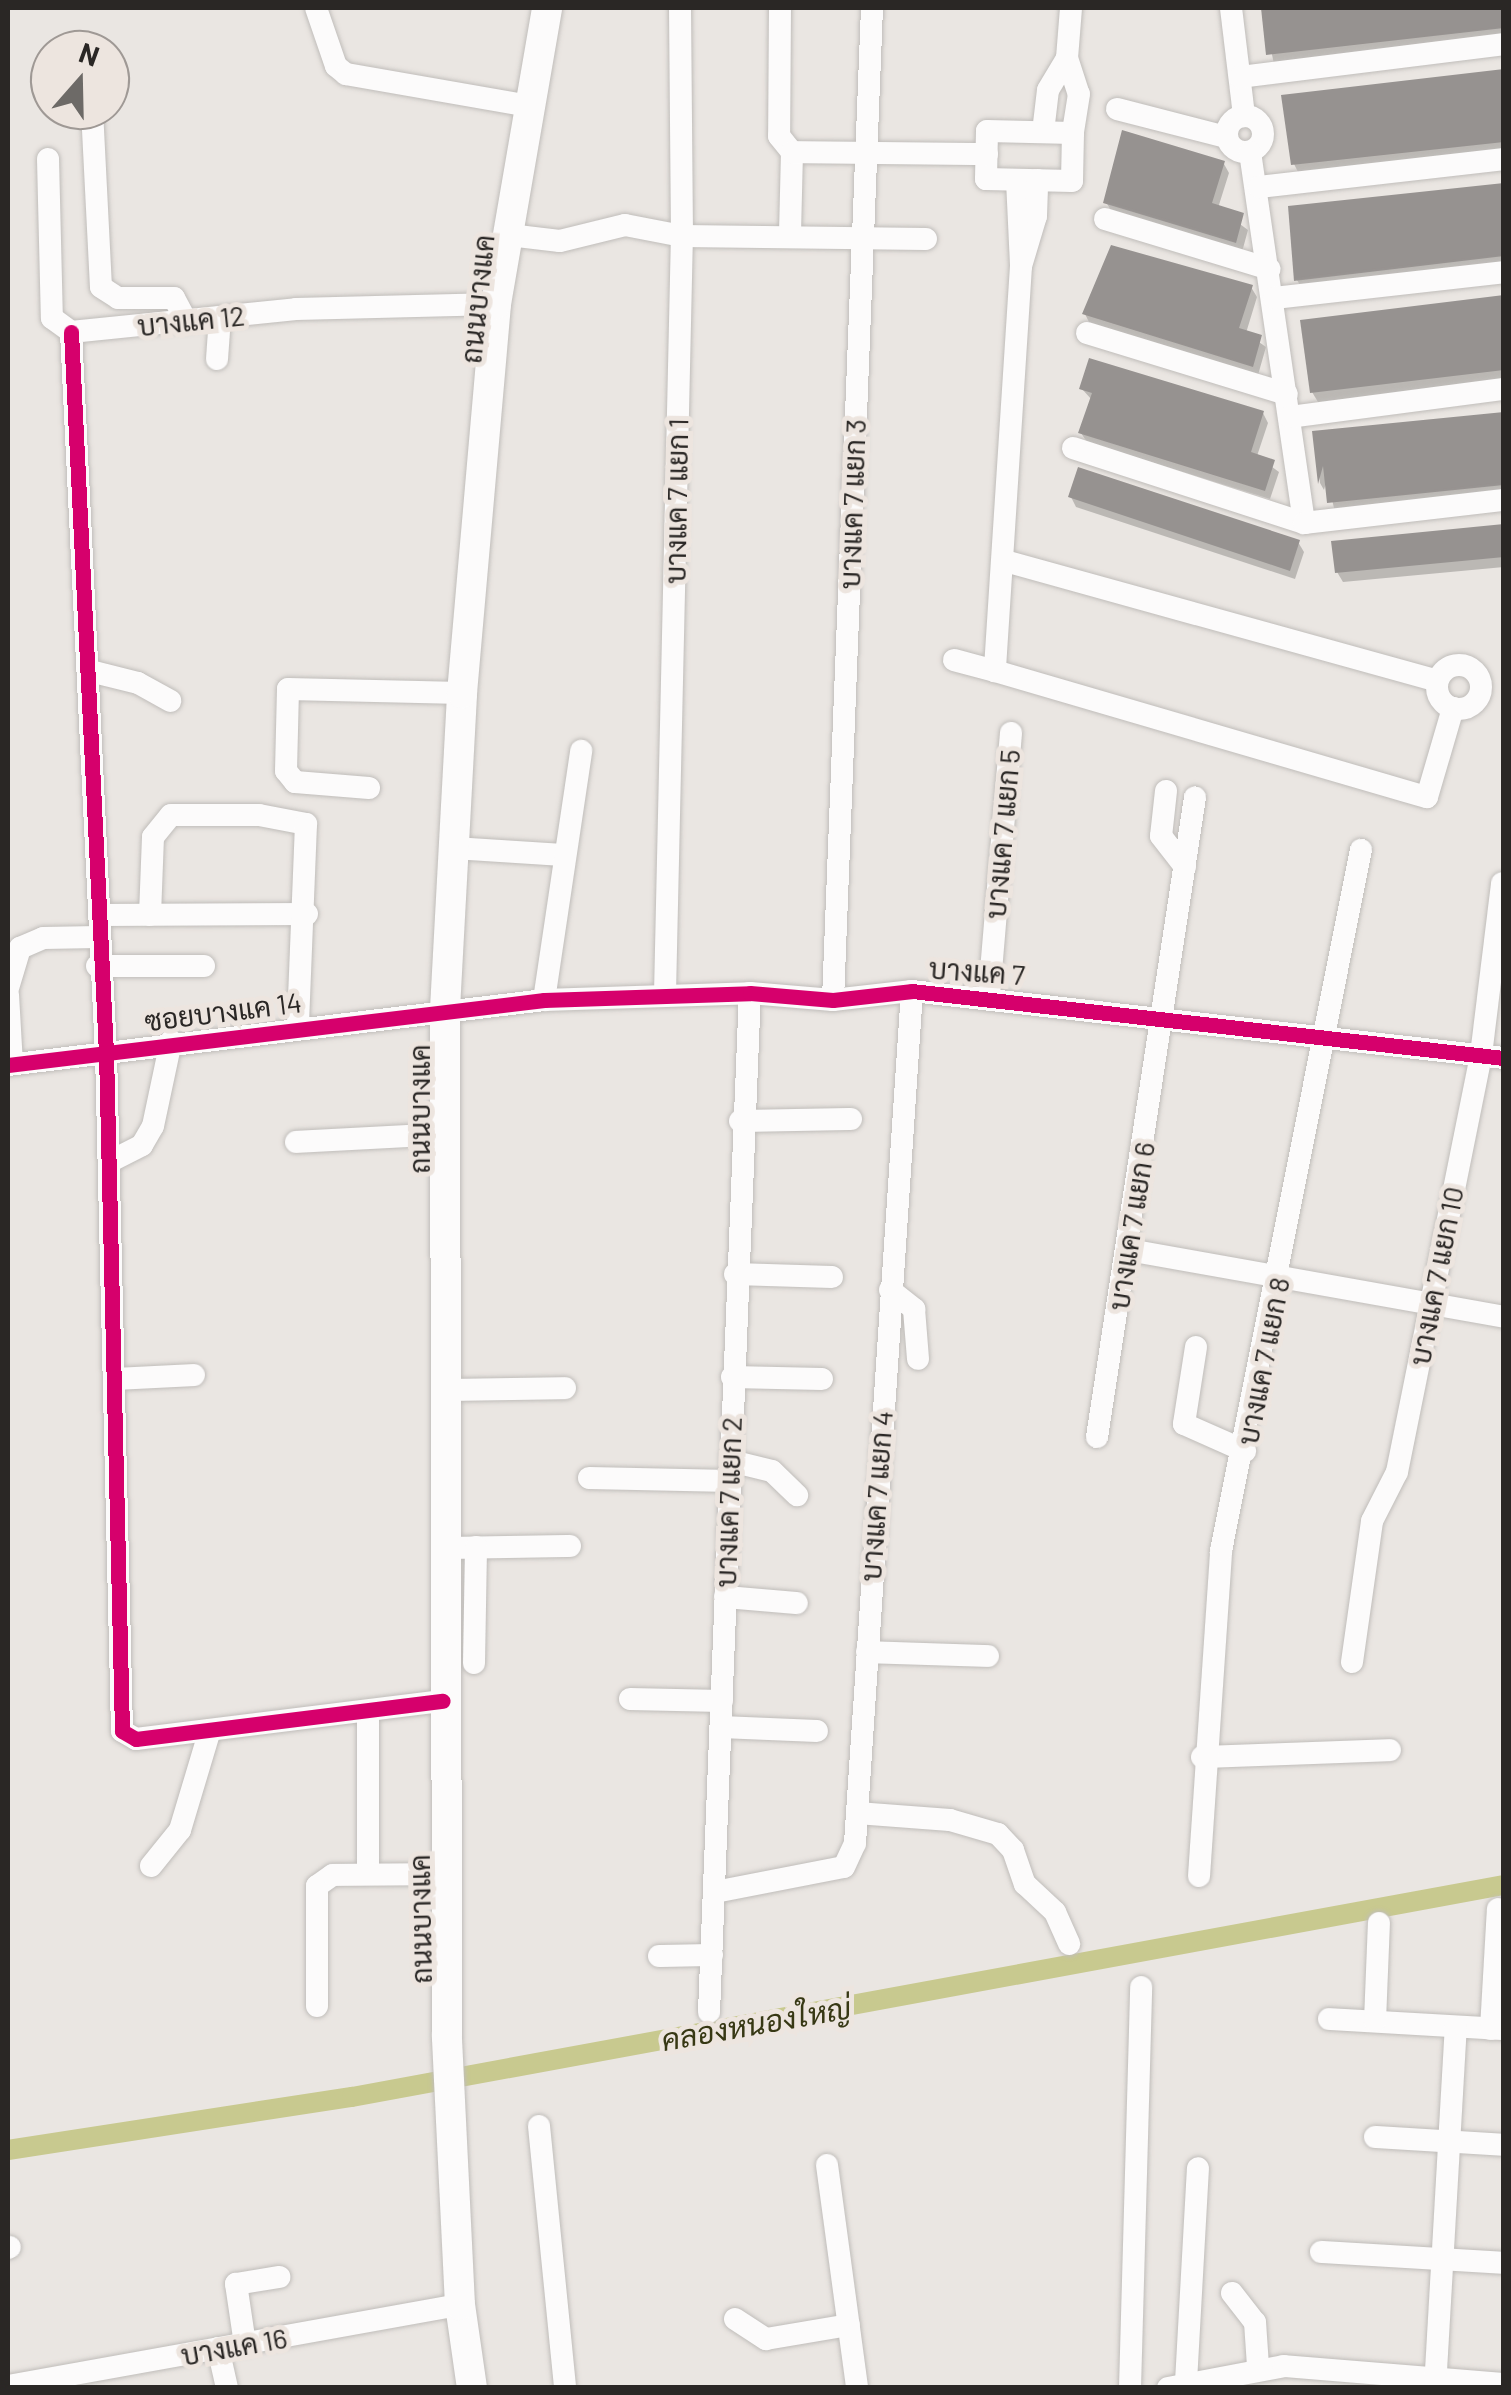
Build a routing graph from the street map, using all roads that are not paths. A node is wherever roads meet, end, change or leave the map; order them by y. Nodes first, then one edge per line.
1 (316, 8) edge
2 (546, 8) edge
3 (680, 8) edge
4 (780, 8) edge
5 (872, 8) edge
6 (1071, 8) edge
7 (1230, 8) edge
8 (1504, 44) edge
9 (1067, 58) junction
10 (1240, 77) junction
11 (529, 106) junction
12 (1116, 110) dead end
13 (1244, 116) junction
14 (93, 130) edge
15 (1043, 132) junction
16 (1073, 133) junction
17 (1226, 138) junction
18 (865, 149) junction
19 (792, 152) junction
20 (1250, 152) junction
21 (987, 154) junction
22 (48, 159) dead end
23 (1504, 159) edge
24 (1028, 180) junction
25 (1259, 188) junction
26 (1105, 219) dead end
27 (509, 235) junction
28 (682, 236) junction
29 (790, 236) junction
30 (862, 237) junction
31 (926, 239) dead end
32 (1270, 268) junction
33 (1504, 272) edge
34 (1274, 298) junction
35 (496, 304) junction
36 (220, 317) junction
37 (186, 321) junction
38 (71, 332) junction
39 (1087, 333) dead end
40 (217, 359) dead end
41 (1504, 390) edge
42 (1288, 406) junction
43 (1072, 448) dead end
44 (1504, 500) edge
45 (1304, 523) junction
46 (1005, 561) junction
47 (954, 660) dead end
48 (90, 671) junction
49 (995, 671) junction
50 (1438, 681) junction
51 (462, 693) junction
52 (1479, 695) junction
53 (170, 701) dead end
54 (1504, 702) edge
55 (1453, 708) junction
56 (1011, 733) dead end
57 (581, 751) dead end
58 (369, 788) dead end
59 (1166, 791) dead end
60 (1195, 798) dead end
61 (453, 848) junction
62 (1361, 850) dead end
63 (564, 855) junction
64 (1185, 867) junction
65 (1502, 883) edge
66 (306, 914) junction
67 (150, 915) junction
68 (99, 926) junction
69 (97, 966) junction
70 (204, 966) dead end
71 (912, 991) junction
72 (8, 992) edge
73 (750, 992) junction
74 (666, 994) junction
75 (989, 995) junction
76 (544, 1000) junction
77 (832, 1000) junction
78 (445, 1009) junction
79 (1163, 1014) junction
80 (298, 1026) junction
81 (1324, 1034) junction
82 (171, 1042) junction
83 (106, 1052) junction
84 (1492, 1056) edge
85 (10, 1064) edge
86 (851, 1119) dead end
87 (740, 1120) junction
88 (444, 1134) junction
89 (296, 1142) dead end
90 (109, 1162) junction
91 (1128, 1250) junction
92 (735, 1274) junction
93 (832, 1277) dead end
94 (1280, 1279) junction
95 (890, 1290) junction
96 (1430, 1305) junction
97 (1504, 1317) edge
98 (1196, 1347) dead end
99 (918, 1359) dead end
100 (194, 1375) dead end
101 (732, 1377) junction
102 (116, 1379) junction
103 (822, 1379) dead end
104 (565, 1388) dead end
105 (444, 1390) junction
106 (1097, 1437) dead end
107 (1245, 1451) junction
108 (731, 1471) junction
109 (590, 1478) dead end
110 (797, 1495) dead end
111 (570, 1546) dead end
112 (476, 1547) junction
113 (444, 1548) junction
114 (725, 1598) junction
115 (797, 1602) dead end
116 (867, 1652) junction
117 (988, 1656) dead end
118 (1352, 1662) dead end
119 (474, 1663) dead end
120 (630, 1698) dead end
121 (443, 1701) junction
122 (722, 1701) junction
123 (368, 1711) junction
124 (721, 1727) junction
125 (210, 1730) junction
126 (817, 1730) dead end
127 (1390, 1750) dead end
128 (1202, 1757) junction
129 (857, 1813) junction
130 (151, 1866) dead end
131 (368, 1874) junction
132 (444, 1874) junction
133 (1199, 1876) dead end
134 (715, 1892) junction
135 (1498, 1909) dead end
136 (1379, 1923) dead end
137 (1069, 1944) dead end
138 (712, 1955) junction
139 (659, 1956) dead end
140 (1141, 1987) dead end
141 (318, 2006) dead end
142 (709, 2012) dead end
143 (1330, 2019) dead end
144 (1375, 2021) junction
145 (1456, 2028) junction
146 (1498, 2029) edge
147 (539, 2126) dead end
148 (1376, 2138) dead end
149 (1448, 2141) junction
150 (1504, 2144) edge
151 (826, 2166) dead end
152 (1198, 2168) dead end
153 (1321, 2252) dead end
154 (1442, 2258) junction
155 (1504, 2263) edge
156 (280, 2276) dead end
157 (1232, 2293) dead end
158 (460, 2306) junction
159 (735, 2320) dead end
160 (849, 2325) junction
161 (245, 2344) junction
162 (218, 2348) junction
163 (1258, 2366) junction
164 (1435, 2383) edge
165 (1504, 2384) edge
166 (1177, 2385) edge
167 (8, 2386) edge
168 (227, 2388) edge
169 (472, 2388) edge
170 (565, 2388) edge
171 (858, 2388) edge
172 (1130, 2388) edge

1 - 11 street
2 - 11 main road, ถนนบางแค
3 - 28 street, บางแค 7 แยก 1
4 - 19 street
5 - 18 street, บางแค 7 แยก 3
6 - 9 street
7 - 10 street
8 - 10 street
9 - 15 street
9 - 16 street
10 - 13 street
11 - 27 main road, ถนนบางแค
12 - 17 street
13 - 17 street
13 - 20 street
14 - 37 street
15 - 16 street
15 - 21 street
16 - 24 street
17 - 20 street
18 - 19 street
18 - 21 street
18 - 30 street, บางแค 7 แยก 3
19 - 29 street
20 - 25 street
21 - 24 street
22 - 38 street
23 - 25 street
24 - 46 street
25 - 32 street
26 - 32 street
27 - 28 street
27 - 35 main road, ถนนบางแค
28 - 29 street
28 - 74 street, บางแค 7 แยก 1
29 - 30 street
30 - 31 street
30 - 77 street, บางแค 7 แยก 3
32 - 34 street
33 - 34 street
34 - 42 street
35 - 36 street, บางแค 12
35 - 51 main road, ถนนบางแค
36 - 37 street, บางแค 12
36 - 40 street
37 - 38 street, บางแค 12
38 - 48 street
39 - 42 street
41 - 42 street
42 - 45 street
43 - 45 street
44 - 45 street
46 - 49 street
46 - 50 street
47 - 49 street
48 - 53 street
48 - 68 street
49 - 55 street
50 - 52 street
50 - 55 street
51 - 58 street
51 - 61 main road, ถนนบางแค
52 - 54 street
52 - 55 street
56 - 75 street, บางแค 7 แยก 5
57 - 63 street
59 - 64 street
60 - 64 street, บางแค 7 แยก 6
61 - 63 street
61 - 78 main road, ถนนบางแค
62 - 81 street, บางแค 7 แยก 8
63 - 76 street
64 - 79 street, บางแค 7 แยก 6
65 - 84 street, บางแค 7 แยก 10
66 - 67 street
66 - 67 street
66 - 80 street
67 - 68 street
68 - 69 street
68 - 72 street
69 - 70 street
69 - 83 street
71 - 75 street, บางแค 7
71 - 77 street, บางแค 7
71 - 95 street, บางแค 7 แยก 4
72 - 85 street
73 - 74 street, บางแค 7
73 - 77 street, บางแค 7
73 - 87 street, บางแค 7 แยก 2
74 - 76 street, บางแค 7
75 - 79 street, บางแค 7
76 - 78 street, บางแค 7
78 - 80 street, ซอยบางแค 14
78 - 88 main road, ถนนบางแค
79 - 81 street, บางแค 7
79 - 91 street, บางแค 7 แยก 6
80 - 82 street, ซอยบางแค 14
81 - 84 street, บางแค 7
81 - 94 street, บางแค 7 แยก 8
82 - 83 street, ซอยบางแค 14
82 - 90 street
83 - 85 street, ซอยบางแค 14
83 - 90 street
84 - 96 street, บางแค 7 แยก 10
86 - 87 street
87 - 92 street, บางแค 7 แยก 2
88 - 89 street
88 - 105 main road, ถนนบางแค
90 - 102 street
91 - 94 street
91 - 106 street, บางแค 7 แยก 6
92 - 93 street
92 - 101 street, บางแค 7 แยก 2
94 - 96 street
94 - 107 street, บางแค 7 แยก 8
95 - 99 street
95 - 116 street, บางแค 7 แยก 4
96 - 97 street
96 - 118 street, บางแค 7 แยก 10
98 - 107 street
100 - 102 street
101 - 103 street
101 - 108 street, บางแค 7 แยก 2
102 - 125 street
104 - 105 street
105 - 113 main road, ถนนบางแค
107 - 128 street, บางแค 7 แยก 8
108 - 109 street
108 - 110 street
108 - 114 street, บางแค 7 แยก 2
111 - 112 street
112 - 113 street
112 - 119 street
113 - 121 main road, ถนนบางแค
114 - 115 street
114 - 122 street, บางแค 7 แยก 2
116 - 117 street
116 - 129 street, บางแค 7 แยก 4
120 - 122 street
121 - 123 street
121 - 132 main road, ถนนบางแค
122 - 124 street, บางแค 7 แยก 2
123 - 125 street
123 - 131 street
124 - 126 street
124 - 134 street, บางแค 7 แยก 2
125 - 130 street
127 - 128 street
128 - 133 street, บางแค 7 แยก 8
129 - 134 street, บางแค 7 แยก 4
129 - 137 street
131 - 132 street
131 - 141 street
132 - 158 main road, ถนนบางแค
134 - 138 street, บางแค 7 แยก 2
135 - 146 street
136 - 144 street
138 - 139 street
138 - 142 street, บางแค 7 แยก 2
140 - 172 street
143 - 144 street
144 - 145 street
145 - 146 street
145 - 149 street
147 - 170 street
148 - 149 street
149 - 150 street
149 - 154 street
151 - 160 street
152 - 166 street
153 - 154 street
154 - 155 street
154 - 164 street
156 - 161 street
157 - 163 street
158 - 161 street, บางแค 16
158 - 169 main road, ถนนบางแค
159 - 160 street
160 - 171 street
161 - 162 street, บางแค 16
162 - 167 street, บางแค 16
162 - 168 street
163 - 164 street
163 - 166 street
164 - 165 street

